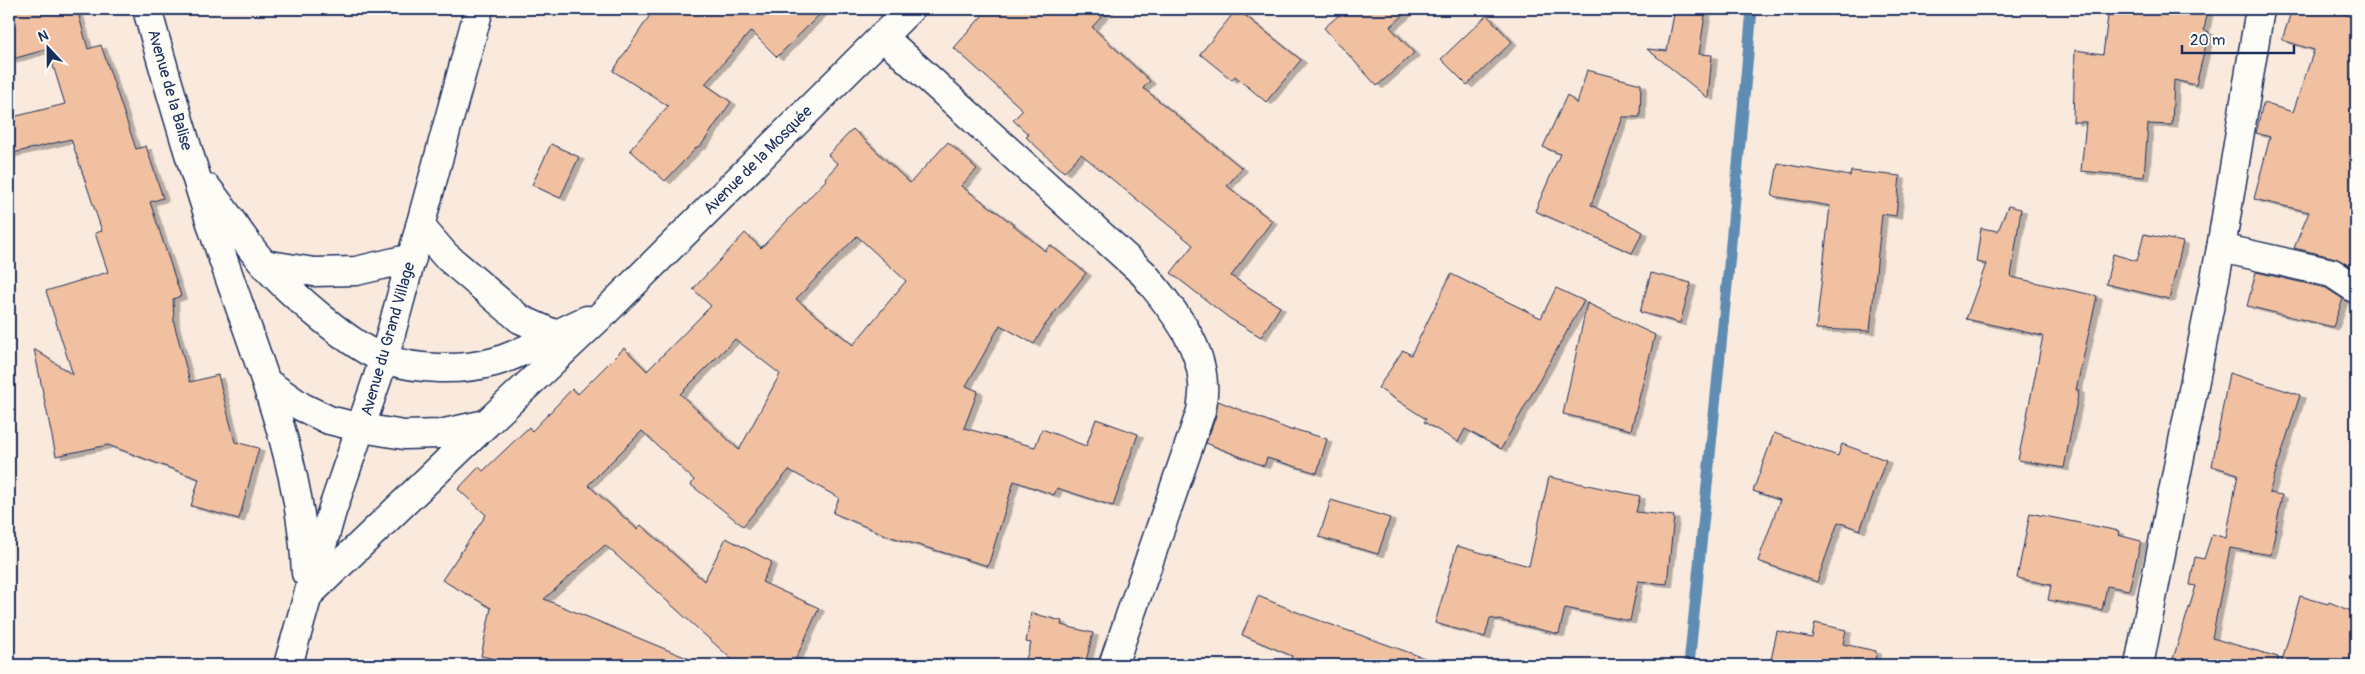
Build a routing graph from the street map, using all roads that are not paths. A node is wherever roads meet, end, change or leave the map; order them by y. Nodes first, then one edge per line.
1 (147, 9) edge
2 (479, 9) edge
3 (910, 9) edge
4 (2260, 9) edge
5 (882, 36) junction
6 (193, 172) junction
7 (420, 226) junction
8 (2221, 248) junction
9 (412, 258) junction
10 (264, 264) junction
11 (2356, 289) edge
12 (605, 312) junction
13 (554, 334) junction
14 (384, 359) junction
15 (266, 382) junction
16 (486, 424) junction
17 (362, 428) junction
18 (307, 596) junction
19 (288, 665) edge
20 (1113, 665) edge
21 (2139, 665) edge

1 - 6 street, Avenue de la Balise
2 - 7 street, Avenue du Grand Village
3 - 5 street, Avenue de la Mosquée
4 - 8 street
5 - 12 street, Avenue de la Mosquée
5 - 20 street
6 - 10 street
6 - 15 street, Avenue de la Balise
7 - 9 street, Avenue du Grand Village
7 - 13 street
8 - 11 street
8 - 21 street
9 - 10 street
9 - 14 street, Avenue du Grand Village
10 - 14 street
12 - 13 street
12 - 16 street, Avenue de la Mosquée
13 - 14 street
14 - 17 street, Avenue du Grand Village
15 - 17 street
15 - 18 street, Avenue de la Balise
16 - 17 street
16 - 18 street, Avenue de la Mosquée
17 - 18 street, Avenue du Grand Village
18 - 19 street, Avenue du Grand Village

